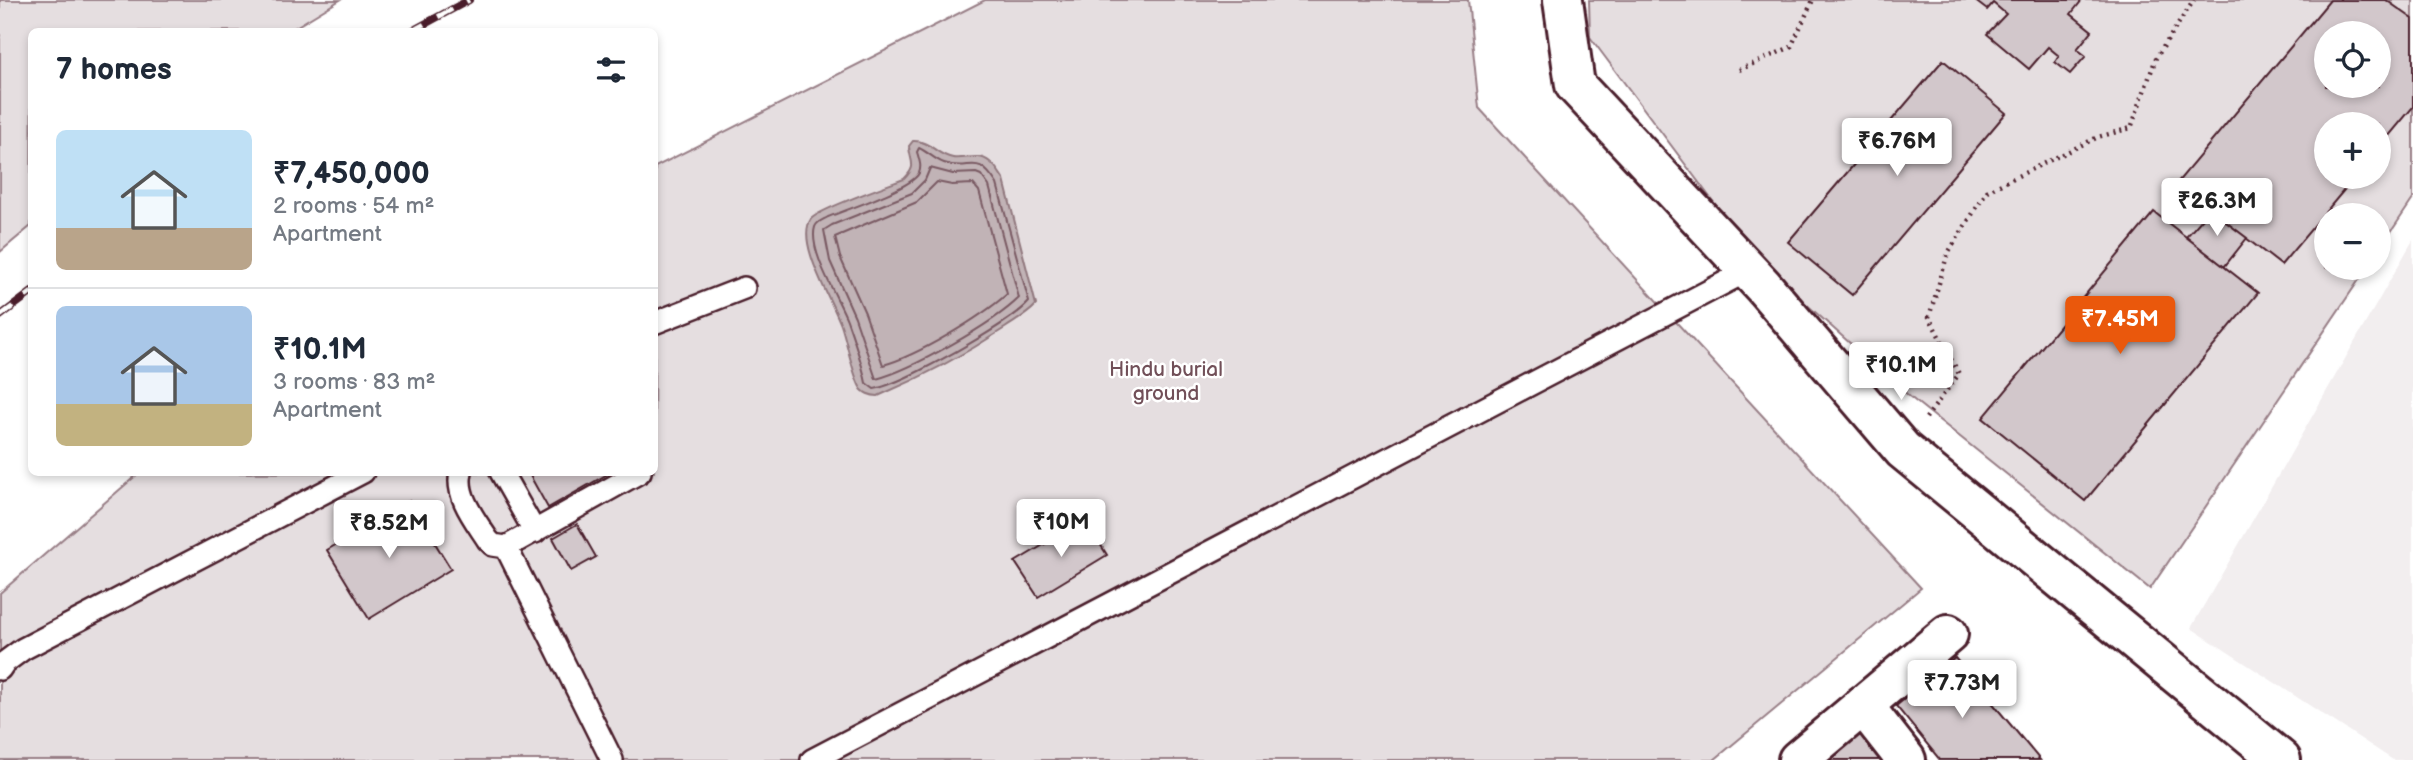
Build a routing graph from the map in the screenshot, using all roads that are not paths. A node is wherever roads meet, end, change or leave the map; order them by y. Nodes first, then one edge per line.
1 (1563, 0) edge
2 (1749, 270) junction
3 (744, 288) dead end
4 (658, 321) edge
5 (355, 476) edge
6 (460, 476) edge
7 (503, 476) edge
8 (633, 476) edge
9 (535, 532) junction
10 (506, 547) junction
11 (1948, 634) dead end
12 (0, 669) edge
13 (1863, 705) junction
14 (612, 760) edge
15 (812, 760) edge
16 (1798, 760) edge
17 (1906, 760) edge
18 (2281, 760) edge

1 - 2 street
2 - 15 lane
2 - 18 street
3 - 4 lane
5 - 12 lane
6 - 10 lane
7 - 9 lane
8 - 9 lane
9 - 10 lane
10 - 14 lane
11 - 13 street
13 - 16 street
13 - 17 street

